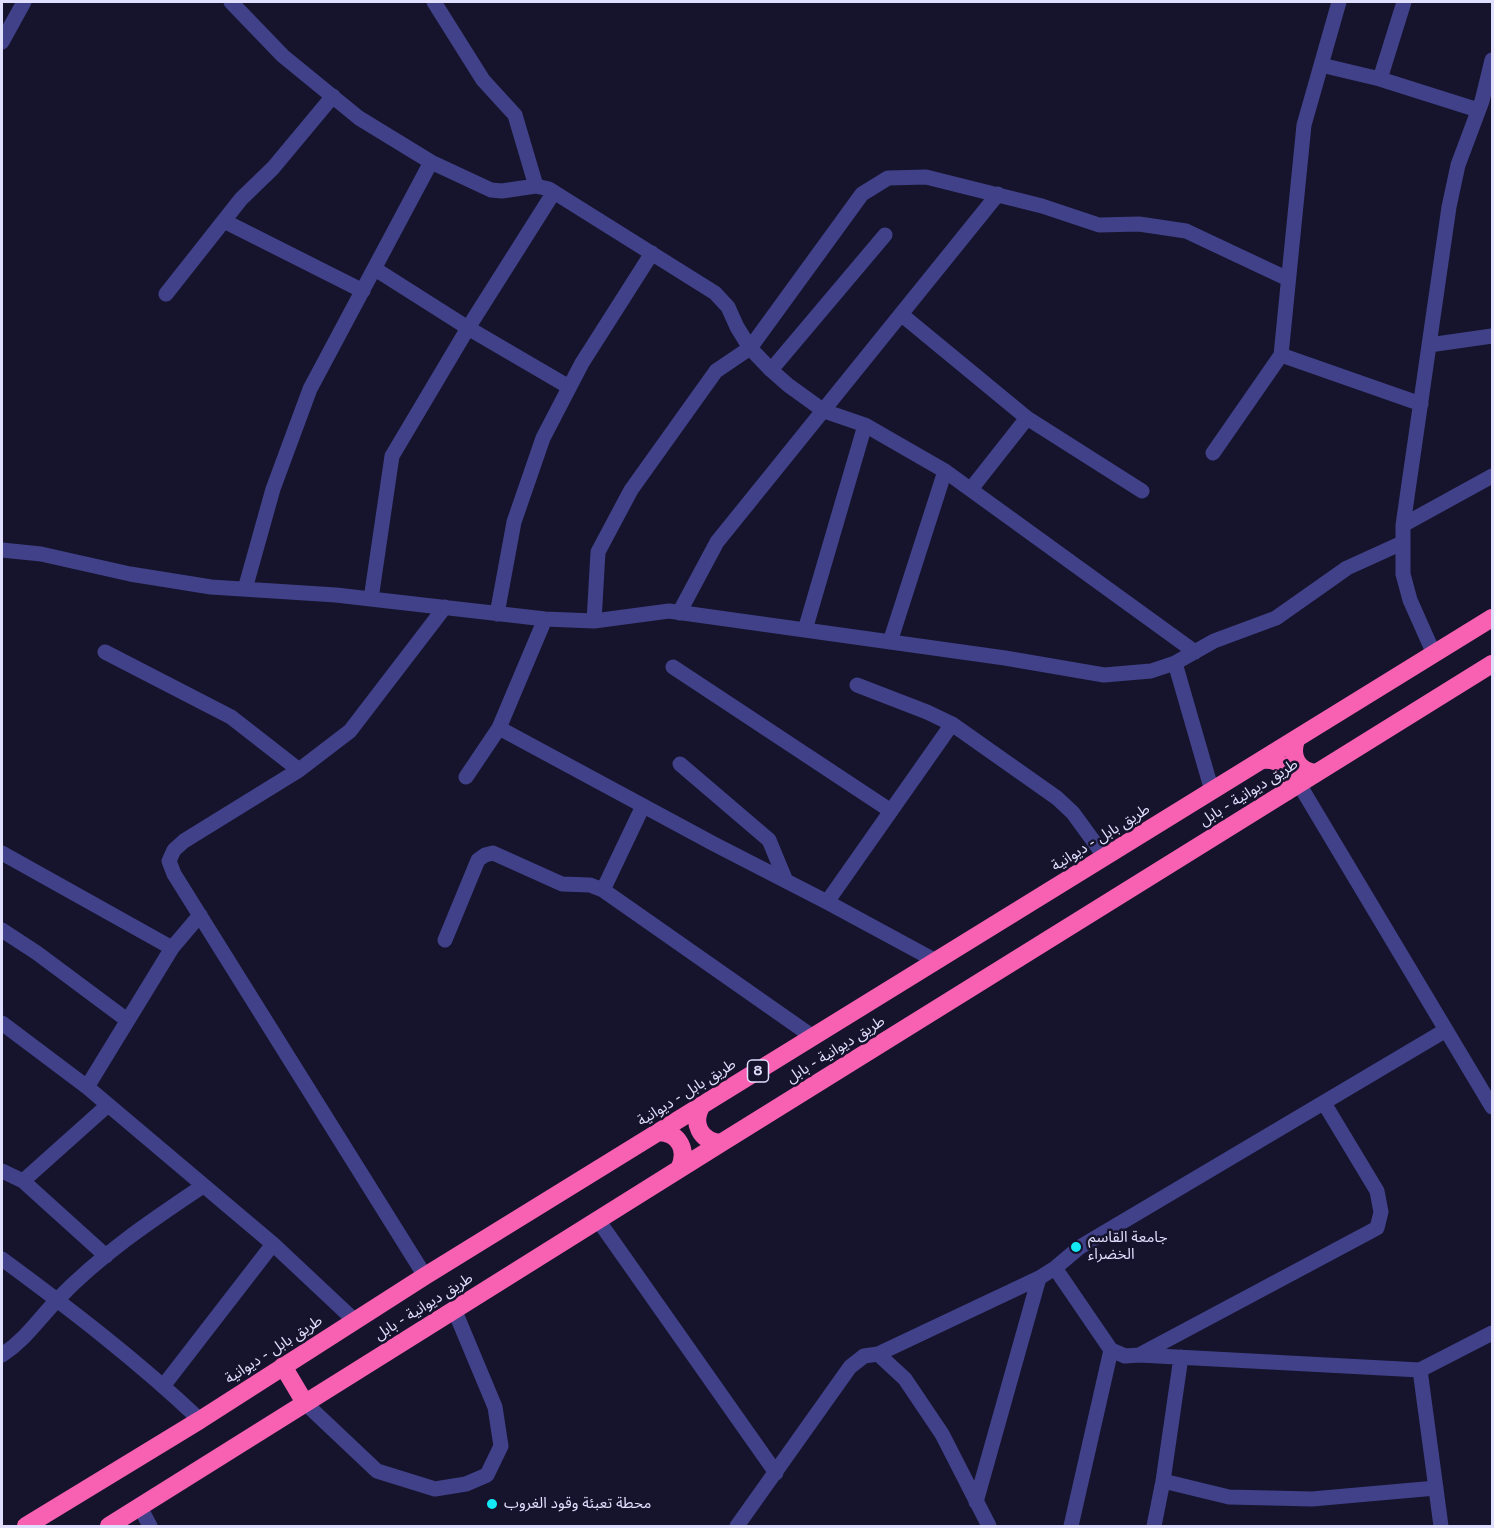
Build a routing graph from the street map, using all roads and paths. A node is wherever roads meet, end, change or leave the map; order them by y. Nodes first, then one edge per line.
1 (24, 2) edge
2 (231, 2) edge
3 (434, 2) edge
4 (1339, 2) edge
5 (1404, 2) edge
6 (2, 42) edge
7 (1492, 60) edge
8 (1321, 64) junction
9 (1380, 79) junction
10 (333, 96) junction
11 (1484, 104) edge
12 (432, 162) junction
13 (536, 186) junction
14 (554, 192) junction
15 (998, 194) junction
16 (224, 220) junction
17 (885, 235) dead end
18 (652, 253) junction
19 (375, 269) junction
20 (1288, 279) junction
21 (363, 291) junction
22 (166, 294) dead end
23 (902, 315) junction
24 (468, 328) junction
25 (1492, 336) edge
26 (1429, 345) junction
27 (750, 348) junction
28 (1281, 355) junction
29 (771, 370) junction
30 (569, 387) junction
31 (1421, 404) junction
32 (824, 411) junction
33 (1027, 418) junction
34 (865, 425) junction
35 (1213, 453) dead end
36 (945, 471) junction
37 (1492, 476) edge
38 (971, 489) junction
39 (1142, 491) dead end
40 (1403, 525) junction
41 (1402, 543) junction
42 (2, 550) edge
43 (245, 589) junction
44 (371, 599) junction
45 (445, 607) junction
46 (679, 613) junction
47 (497, 614) junction
48 (1492, 618) edge
49 (545, 620) junction
50 (594, 621) junction
51 (805, 630) junction
52 (890, 642) junction
53 (105, 652) dead end
54 (1195, 652) junction
55 (1434, 654) junction
56 (1176, 663) junction
57 (1492, 664) edge
58 (673, 667) dead end
59 (857, 685) dead end
60 (952, 724) junction
61 (499, 728) junction
62 (1296, 740) junction
63 (1279, 750) junction
64 (1263, 760) junction
65 (680, 764) dead end
66 (299, 770) junction
67 (1316, 773) junction
68 (466, 777) dead end
69 (1292, 788) junction
70 (1212, 791) junction
71 (643, 806) junction
72 (891, 811) junction
73 (2, 853) edge
74 (1105, 857) junction
75 (786, 881) junction
76 (603, 890) junction
77 (827, 902) junction
78 (200, 915) junction
79 (2, 930) edge
80 (445, 940) dead end
81 (172, 948) junction
82 (936, 961) junction
83 (127, 1020) junction
84 (2, 1023) edge
85 (1446, 1030) junction
86 (813, 1037) junction
87 (87, 1087) junction
88 (1324, 1103) junction
89 (108, 1105) junction
90 (702, 1105) junction
91 (1492, 1107) edge
92 (659, 1132) junction
93 (721, 1143) junction
94 (679, 1169) junction
95 (2, 1171) edge
96 (23, 1181) junction
97 (203, 1186) junction
98 (598, 1220) junction
99 (273, 1244) junction
100 (106, 1256) junction
101 (2, 1259) edge
102 (1055, 1268) junction
103 (425, 1276) junction
104 (1039, 1278) junction
105 (57, 1300) junction
106 (454, 1309) junction
107 (354, 1320) junction
108 (1492, 1333) edge
109 (1111, 1350) junction
110 (878, 1354) junction
111 (2, 1355) edge
112 (1139, 1355) junction
113 (1181, 1357) junction
114 (283, 1366) junction
115 (1420, 1370) junction
116 (164, 1385) junction
117 (305, 1403) junction
118 (200, 1420) junction
119 (776, 1473) junction
120 (1163, 1481) junction
121 (1436, 1488) junction
122 (976, 1502) junction
123 (140, 1507) junction
124 (745, 1523) edge
125 (26, 1527) edge
126 (109, 1527) edge
127 (150, 1527) edge
128 (989, 1527) edge
129 (1071, 1527) edge
130 (1154, 1527) edge
131 (1441, 1527) edge

1 - 6 street
2 - 10 street
3 - 13 street
4 - 8 street
5 - 9 street
7 - 11 street
8 - 9 street
8 - 20 street
9 - 11 street
10 - 12 street
10 - 16 street
11 - 26 street
12 - 13 street
12 - 19 street
13 - 14 street
14 - 18 street
14 - 24 street
15 - 20 street
15 - 23 street
15 - 27 street
16 - 21 street
16 - 22 street
17 - 29 street
18 - 27 street
18 - 30 street
19 - 21 street
19 - 24 street
20 - 28 street
21 - 43 street
23 - 32 street
23 - 33 street
24 - 30 street
24 - 44 street
25 - 26 street
26 - 31 street
27 - 29 street
27 - 50 street
28 - 31 street
28 - 35 street
29 - 32 street
30 - 47 street
31 - 40 street
32 - 34 street
32 - 46 street
33 - 38 street
33 - 39 street
34 - 36 street
34 - 51 street
36 - 38 street
36 - 52 street
37 - 40 street
38 - 54 street
40 - 41 street
41 - 54 street
41 - 55 street
42 - 43 street
43 - 44 street
44 - 45 street
45 - 47 street
45 - 66 street
46 - 50 street
46 - 51 street
47 - 49 street
48 - 55 highway, طريق بابل - ديوانية / 8
49 - 50 street
49 - 61 street
51 - 52 street
52 - 56 street
53 - 66 street
54 - 56 street
55 - 62 highway, طريق بابل - ديوانية / 8
56 - 70 street
57 - 67 highway, طريق ديوانية - بابل
58 - 72 street
59 - 60 street
60 - 72 street
60 - 74 street
61 - 68 street
61 - 71 street
62 - 63 highway, طريق بابل - ديوانية / 8
62 - 67 highway
63 - 64 highway, طريق بابل - ديوانية / 8
63 - 69 highway
64 - 69 highway
64 - 70 highway, طريق بابل - ديوانية / 8
65 - 75 street
66 - 78 street
67 - 69 highway, طريق ديوانية - بابل
69 - 85 street
69 - 93 highway, طريق ديوانية - بابل
70 - 74 highway, طريق بابل - ديوانية / 8
71 - 75 street
71 - 76 street
72 - 77 street
73 - 81 street
74 - 82 highway, طريق بابل - ديوانية / 8
75 - 77 street
76 - 80 street
76 - 86 street
77 - 82 street
78 - 81 street
78 - 103 street
79 - 83 street
81 - 83 street
82 - 86 highway, طريق بابل - ديوانية / 8
83 - 87 street
84 - 87 street
85 - 88 street
85 - 91 street
86 - 90 highway, طريق بابل - ديوانية / 8
87 - 89 street
88 - 102 street
88 - 112 street
89 - 96 street
89 - 97 street
90 - 92 highway, طريق بابل - ديوانية / 8
90 - 93 highway
92 - 94 highway
92 - 103 highway, طريق بابل - ديوانية / 8
93 - 94 highway, طريق ديوانية - بابل
94 - 98 highway, طريق ديوانية - بابل
95 - 96 street
96 - 100 street
97 - 99 street
97 - 100 street
98 - 106 highway, طريق ديوانية - بابل
98 - 119 street
99 - 107 street
99 - 116 street
100 - 105 street
101 - 105 street
102 - 104 street
102 - 109 street
103 - 107 highway, طريق بابل - ديوانية / 8
104 - 110 street
104 - 122 street
105 - 111 street
105 - 116 street
106 - 117 highway, طريق ديوانية - بابل
106 - 117 street
107 - 114 highway, طريق بابل - ديوانية / 8
108 - 115 street
109 - 112 street
109 - 129 street
110 - 119 street
110 - 122 street
112 - 113 street
113 - 115 street
113 - 120 street
114 - 117 highway
114 - 118 highway, طريق بابل - ديوانية / 8
115 - 121 street
116 - 118 street
117 - 123 highway, طريق ديوانية - بابل
118 - 125 highway, طريق بابل - ديوانية / 8
119 - 124 street
120 - 121 street
120 - 130 street
121 - 131 street
122 - 128 street
123 - 126 highway, طريق ديوانية - بابل
123 - 127 street

